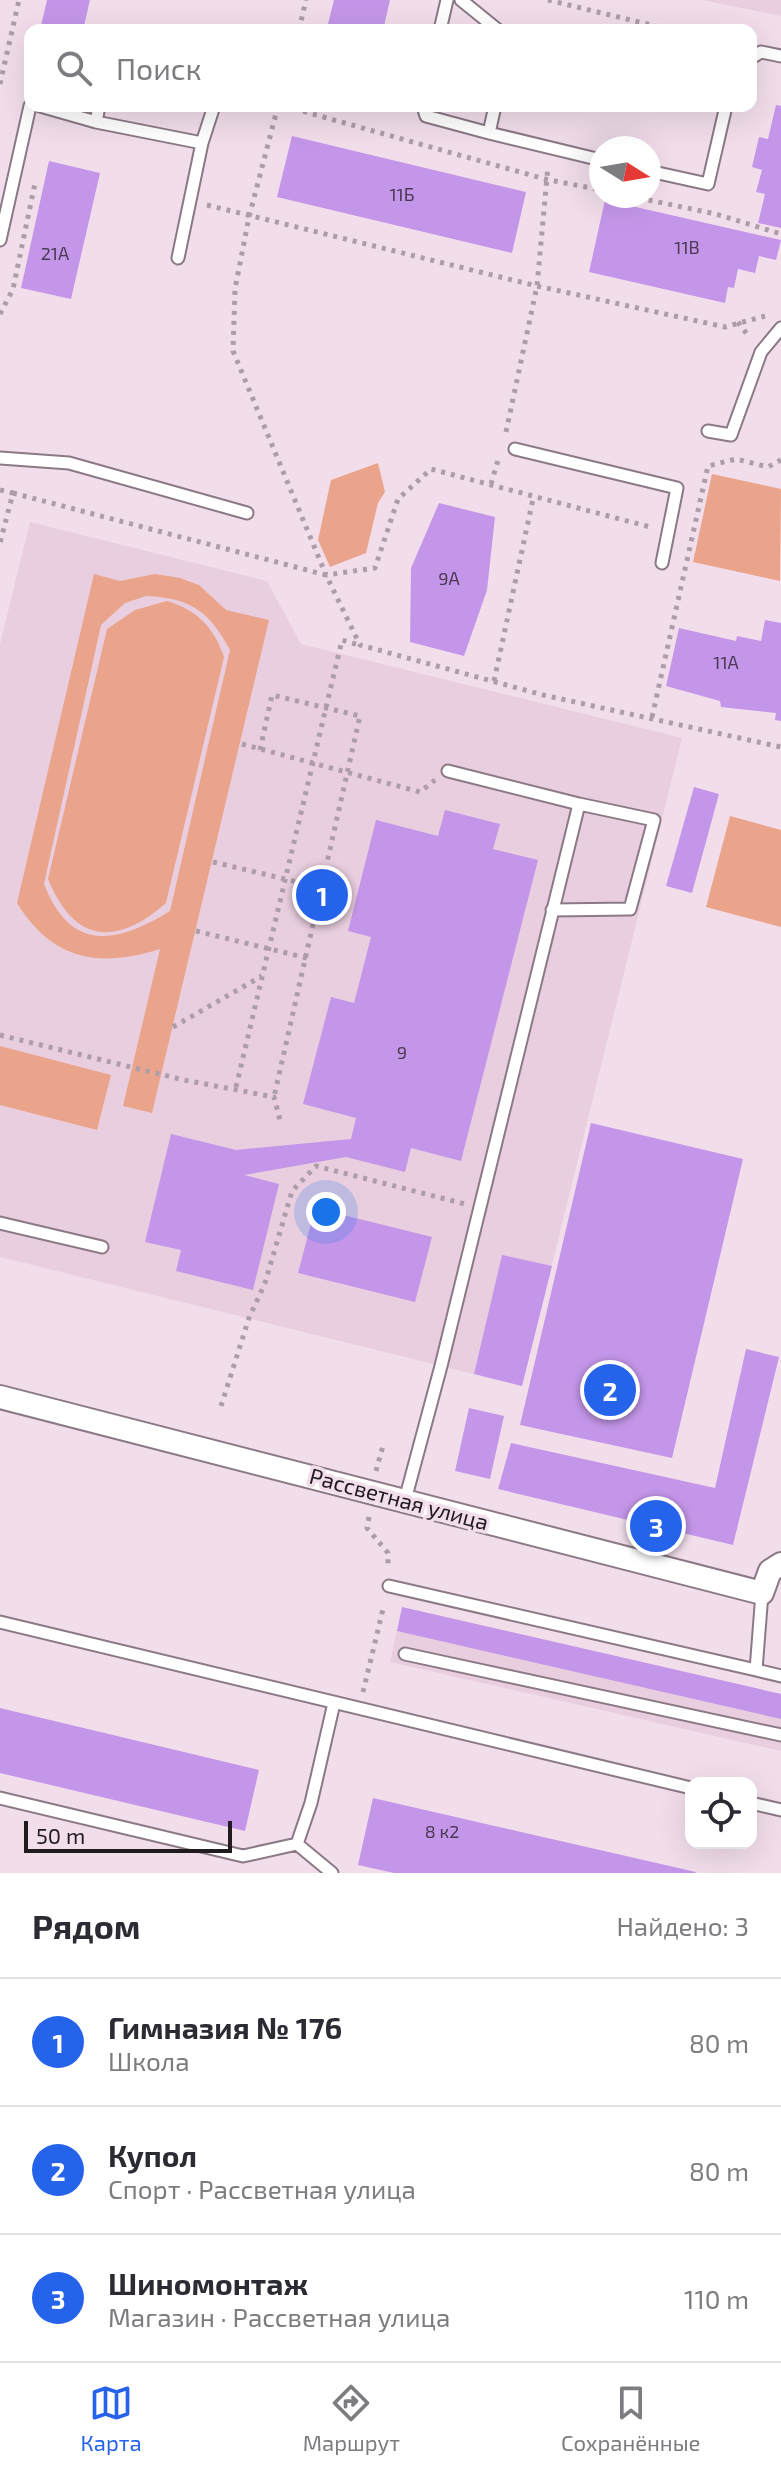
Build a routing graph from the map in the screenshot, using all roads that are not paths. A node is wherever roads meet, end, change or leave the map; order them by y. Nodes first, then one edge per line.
1 (447, 0) edge
2 (461, 0) edge
3 (441, 24) edge
4 (491, 24) edge
5 (757, 54) edge
6 (781, 56) edge
7 (29, 112) edge
8 (61, 112) edge
9 (98, 112) edge
10 (212, 112) edge
11 (425, 112) edge
12 (494, 112) edge
13 (725, 112) edge
14 (96, 122) junction
15 (489, 133) junction
16 (202, 143) junction
17 (589, 157) edge
18 (661, 174) edge
19 (0, 240) edge
20 (178, 258) dead end
21 (781, 328) edge
22 (708, 431) dead end
23 (515, 449) dead end
24 (0, 458) edge
25 (247, 513) dead end
26 (662, 563) dead end
27 (448, 771) road end
28 (579, 804) junction
29 (552, 910) junction
30 (0, 1223) edge
31 (102, 1247) dead end
32 (0, 1397) edge
33 (405, 1500) junction
34 (781, 1564) edge
35 (389, 1586) dead end
36 (762, 1593) junction
37 (0, 1622) edge
38 (405, 1654) dead end
39 (756, 1670) junction
40 (781, 1676) edge
41 (334, 1703) junction
42 (781, 1735) edge
43 (685, 1787) edge
44 (0, 1798) edge
45 (757, 1804) edge
46 (781, 1810) edge
47 (297, 1844) junction
48 (332, 1873) edge

1 - 3 lane
2 - 4 lane
5 - 6 lane
7 - 19 lane
8 - 14 lane
9 - 14 lane
10 - 16 lane
11 - 15 lane
12 - 15 lane
13 - 18 lane
14 - 16 lane
15 - 17 lane
16 - 20 lane
21 - 22 lane
23 - 26 lane
24 - 25 lane
27 - 28 lane
28 - 29 lane
28 - 29 lane
29 - 33 lane
30 - 31 lane
32 - 33 street, Рассветная улица
33 - 36 street, Рассветная улица
34 - 36 street
35 - 39 lane
36 - 39 lane
37 - 41 lane
38 - 42 lane
39 - 40 lane
41 - 43 lane
41 - 47 lane
44 - 47 lane
45 - 46 lane
47 - 48 lane

